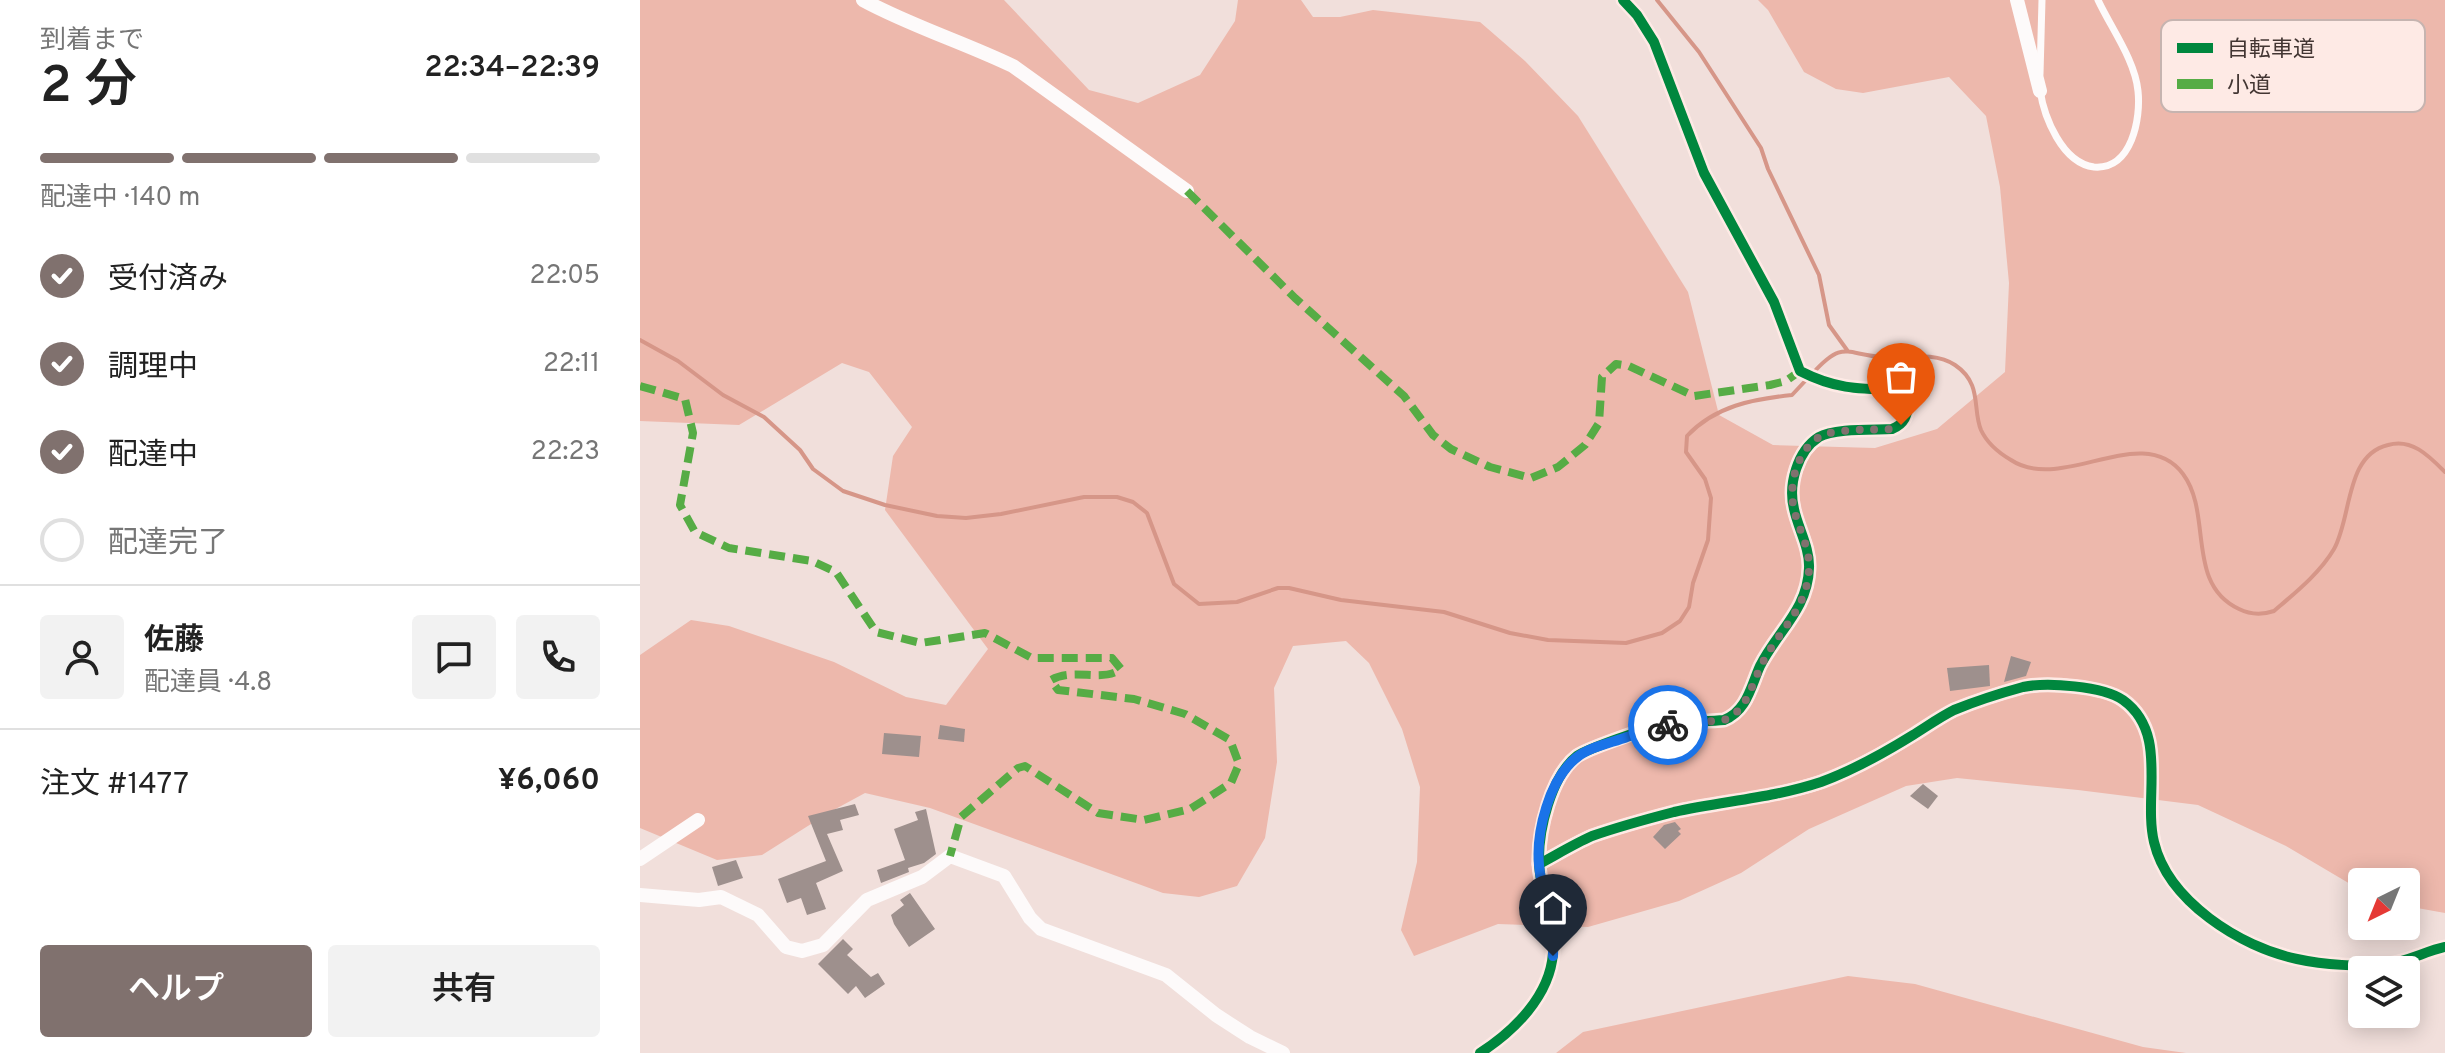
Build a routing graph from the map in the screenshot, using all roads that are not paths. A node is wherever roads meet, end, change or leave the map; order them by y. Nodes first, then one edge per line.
1 (863, 0) edge
2 (1623, 0) edge
3 (2017, 0) edge
4 (2042, 0) edge
5 (2098, 0) edge
6 (2040, 91) junction
7 (1187, 191) dead end
8 (698, 820) dead end
9 (640, 859) edge
10 (1539, 864) junction
11 (640, 895) edge
12 (2445, 947) edge
13 (1283, 1053) edge
14 (1480, 1053) edge

1 - 7 street
2 - 10 street
3 - 6 street
4 - 6 lane
5 - 6 lane
8 - 9 street
10 - 12 street
10 - 14 street
11 - 13 street

